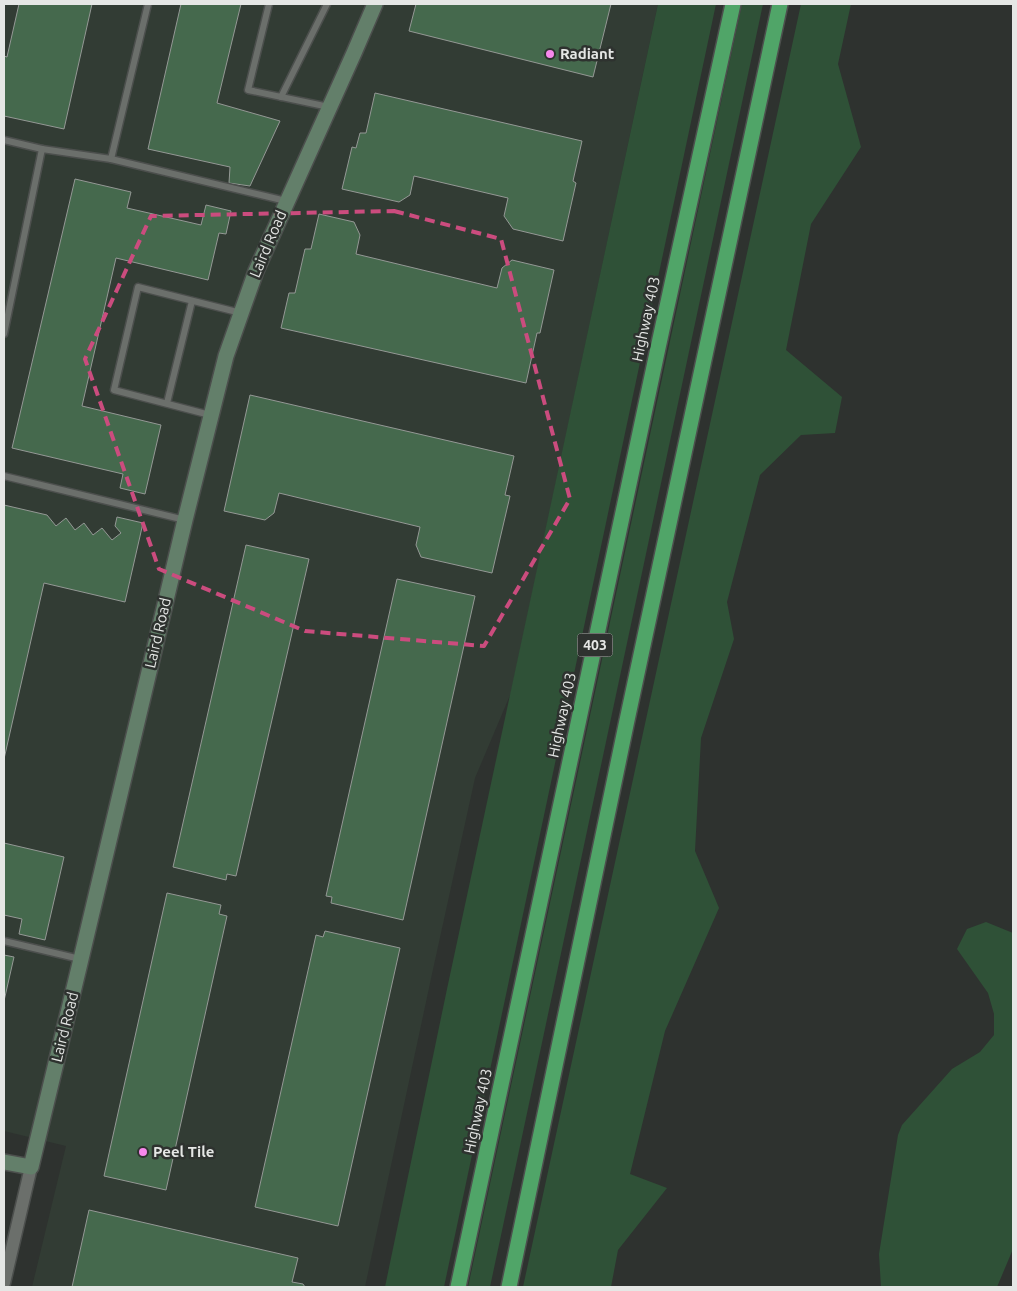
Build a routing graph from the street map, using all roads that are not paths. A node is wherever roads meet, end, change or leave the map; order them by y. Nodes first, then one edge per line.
1 (148, 4) edge
2 (269, 4) edge
3 (327, 4) edge
4 (375, 4) edge
5 (733, 4) edge
6 (780, 4) edge
7 (281, 97) junction
8 (329, 107) junction
9 (4, 140) edge
10 (42, 149) junction
11 (111, 159) junction
12 (286, 202) junction
13 (192, 301) junction
14 (241, 313) junction
15 (4, 334) edge
16 (167, 403) junction
17 (211, 415) junction
18 (4, 476) edge
19 (184, 520) junction
20 (4, 940) edge
21 (81, 959) junction
22 (4, 1162) edge
23 (31, 1168) junction
24 (4, 1283) edge
25 (458, 1287) edge
26 (509, 1287) edge

1 - 11 lane
2 - 7 lane
3 - 7 lane
4 - 8 street, Laird Road
5 - 25 highway, Highway 403 / 403
6 - 26 highway
7 - 8 lane
8 - 12 street, Laird Road
9 - 10 lane
10 - 11 lane
10 - 15 lane
11 - 12 lane
12 - 14 street, Laird Road
13 - 14 lane
13 - 16 lane
13 - 16 lane
14 - 17 street, Laird Road
16 - 17 lane
17 - 19 street, Laird Road
18 - 19 lane
19 - 21 street, Laird Road
20 - 21 lane
21 - 23 street, Laird Road
22 - 23 street
23 - 24 street, Laird Road

